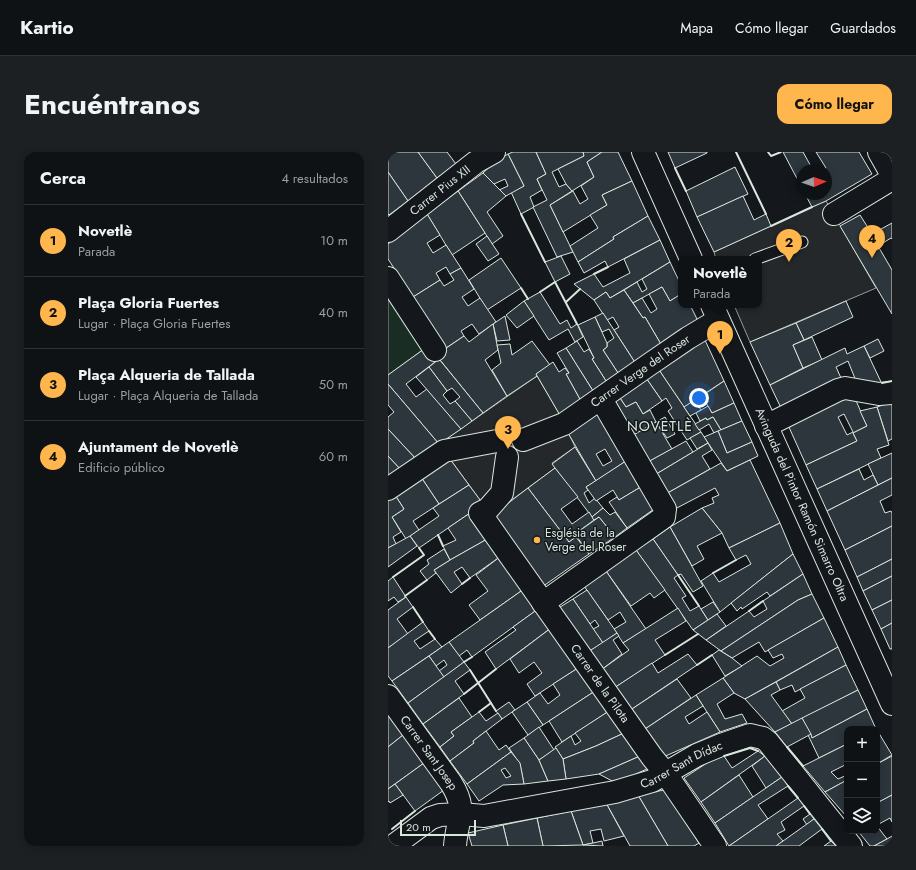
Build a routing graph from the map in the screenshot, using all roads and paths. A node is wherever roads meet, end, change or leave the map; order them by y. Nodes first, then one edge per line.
1 (494, 152) edge
2 (643, 152) edge
3 (879, 152) edge
4 (892, 175) edge
5 (892, 179) edge
6 (834, 214) dead end
7 (388, 231) edge
8 (802, 242) dead end
9 (690, 256) edge
10 (762, 256) edge
11 (388, 278) edge
12 (715, 312) edge
13 (435, 350) dead end
14 (892, 393) edge
15 (601, 399) junction
16 (766, 426) junction
17 (502, 449) junction
18 (388, 489) edge
19 (543, 603) junction
20 (388, 696) edge
21 (892, 704) edge
22 (666, 774) junction
23 (454, 835) edge
24 (393, 846) edge
25 (715, 846) edge
26 (851, 846) edge

1 - 7 street, Carrer Pius XII
2 - 9 street
3 - 4 street
5 - 6 street
8 - 10 lane
11 - 13 street
12 - 15 street, Carrer Verge del Roser
12 - 16 street, Avinguda del Pintor Ramón Simarro Oltra
14 - 16 street
15 - 17 street, Carrer Verge del Roser
15 - 19 street
16 - 21 street, Avinguda del Pintor Ramón Simarro Oltra
17 - 18 street
17 - 19 street, Carrer de la Pilota
19 - 22 street, Carrer de la Pilota
20 - 23 street, Carrer Sant Josep
22 - 23 street, Carrer Sant Dídac
22 - 25 street, Carrer de la Pilota
22 - 26 street, Carrer Sant Dídac
23 - 24 street, Carrer Sant Dídac

